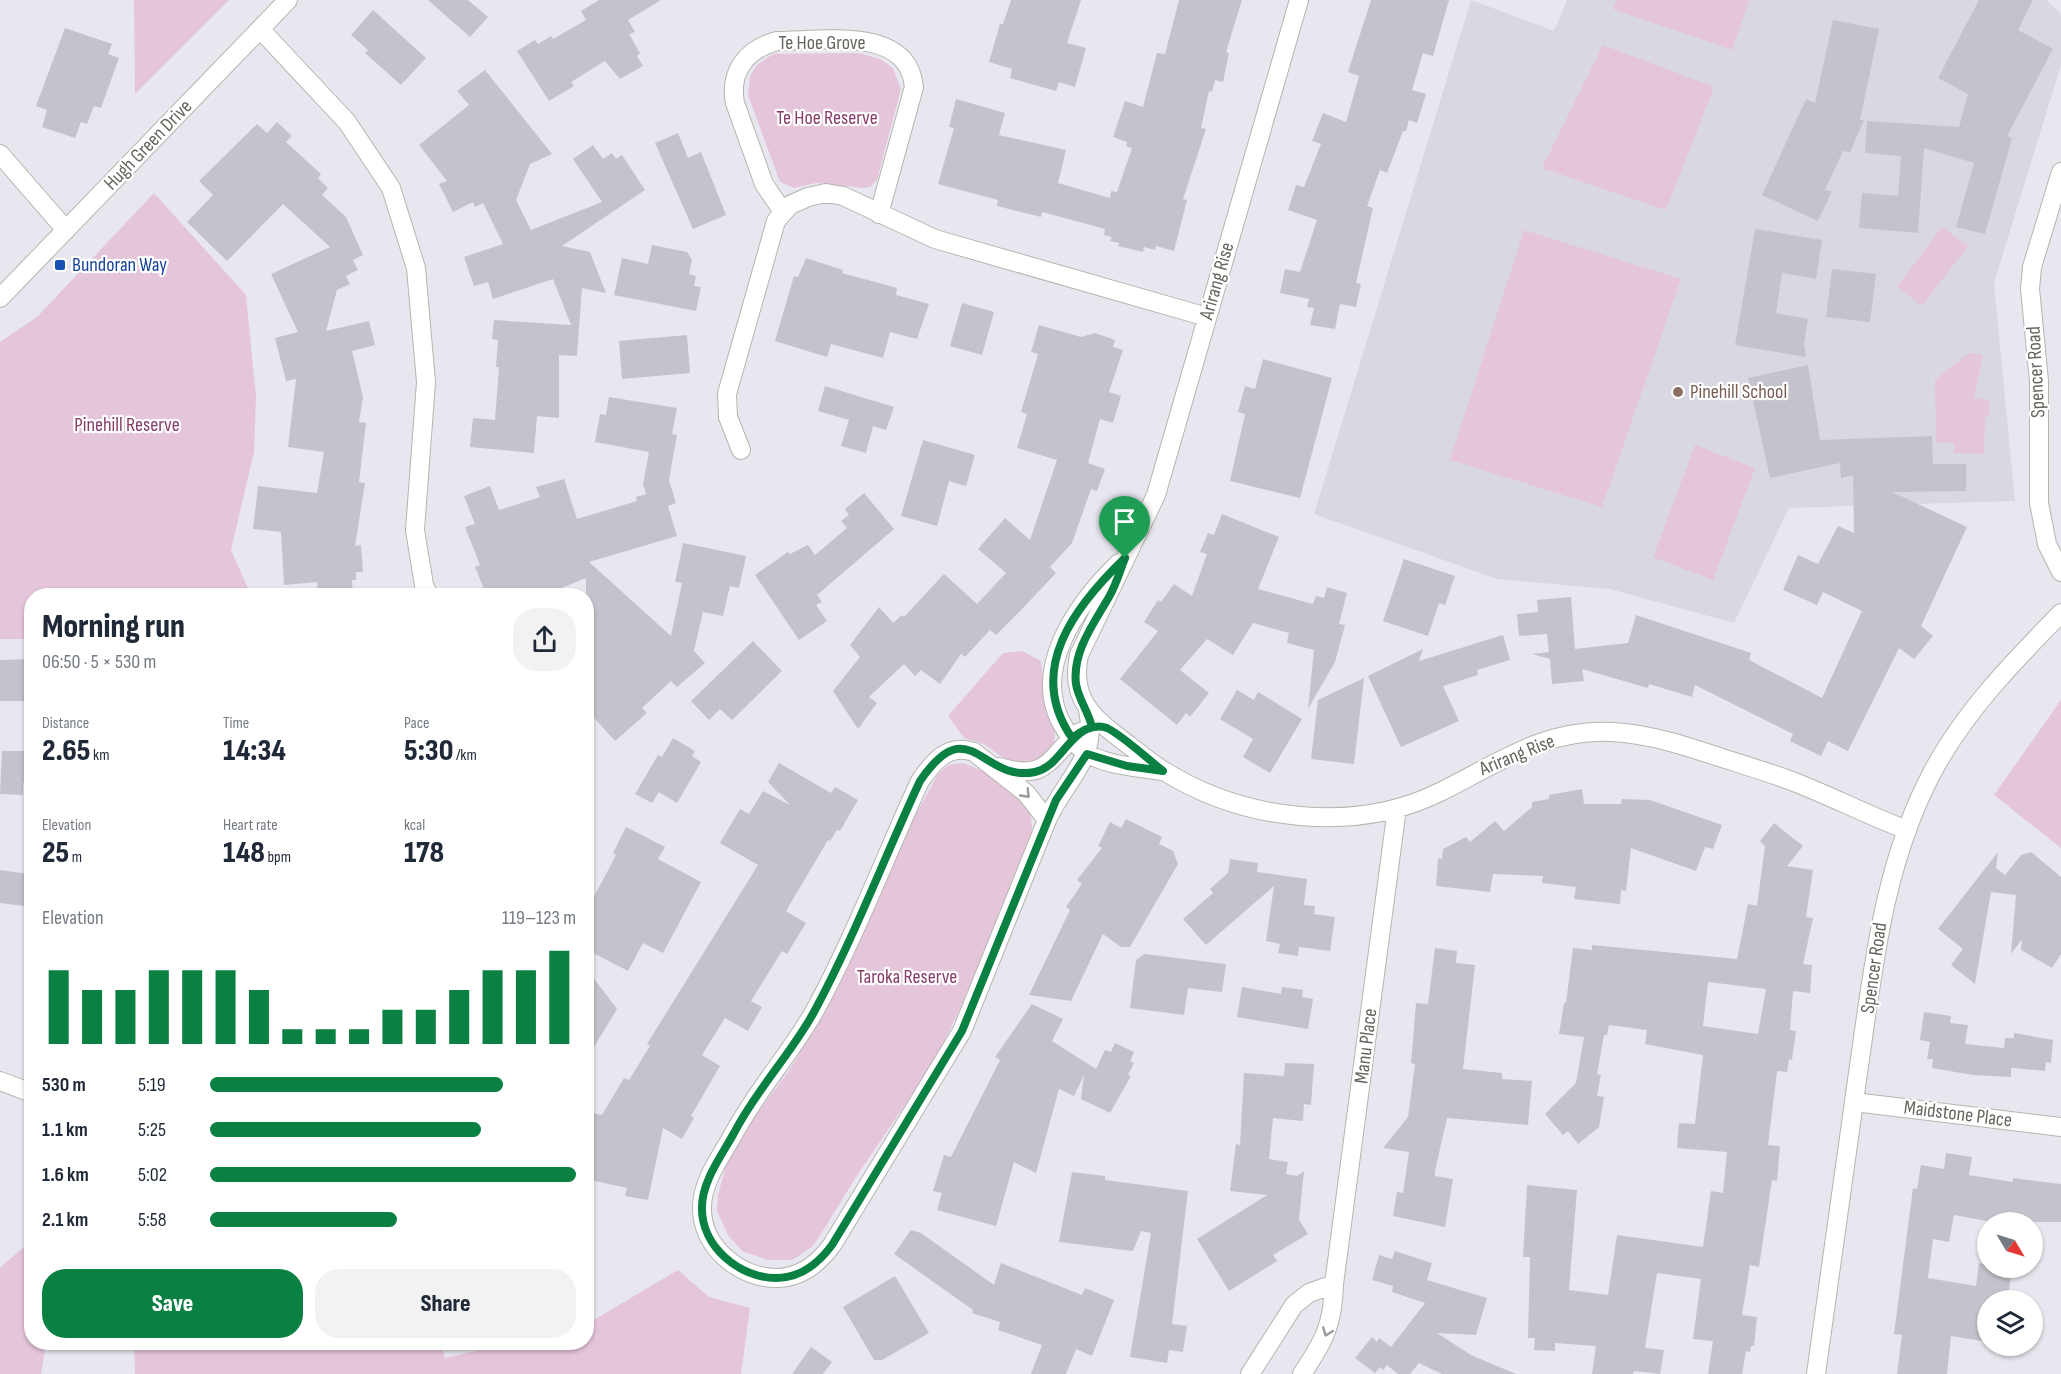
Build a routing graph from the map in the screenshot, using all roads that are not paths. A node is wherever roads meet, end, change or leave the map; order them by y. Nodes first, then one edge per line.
1 (288, 0) edge
2 (1299, 0) edge
3 (260, 29) junction
4 (0, 154) edge
5 (2061, 172) edge
6 (783, 212) junction
7 (879, 214) junction
8 (66, 230) junction
9 (2, 293) edge
10 (1207, 317) junction
11 (741, 450) dead end
12 (1125, 558) junction
13 (2061, 572) edge
14 (425, 588) edge
15 (2061, 613) edge
16 (1096, 722) junction
17 (1072, 738) junction
18 (1087, 754) junction
19 (997, 767) junction
20 (1163, 771) junction
21 (1396, 808) junction
22 (1047, 820) junction
23 (1907, 830) junction
24 (0, 1081) edge
25 (24, 1089) edge
26 (1854, 1102) junction
27 (2061, 1127) edge
28 (1334, 1284) junction
29 (1250, 1374) edge
30 (1302, 1374) edge
31 (1816, 1374) edge

1 - 3 street, Hugh Green Drive
2 - 10 street, Arirang Rise
3 - 8 street, Hugh Green Drive
3 - 14 street
4 - 8 street
5 - 13 street, Spencer Road
6 - 7 street
6 - 7 street, Te Hoe Grove
6 - 11 street
7 - 10 street
8 - 9 street, Hugh Green Drive
10 - 12 street, Arirang Rise
12 - 16 street, Arirang Rise
12 - 17 street, Arirang Rise
15 - 23 street, Spencer Road
16 - 17 street
16 - 18 street
16 - 20 street, Arirang Rise
17 - 18 street, Arirang Rise
17 - 19 street
18 - 20 street, Arirang Rise
18 - 22 street
19 -> 22 street
19 - 22 street
20 - 21 street, Arirang Rise
21 - 23 street, Arirang Rise
21 - 28 street, Manu Place
23 - 26 street, Spencer Road
24 - 25 street
26 - 27 street, Maidstone Place
26 - 31 street, Spencer Road
28 - 29 street
28 -> 30 street, Manu Place

